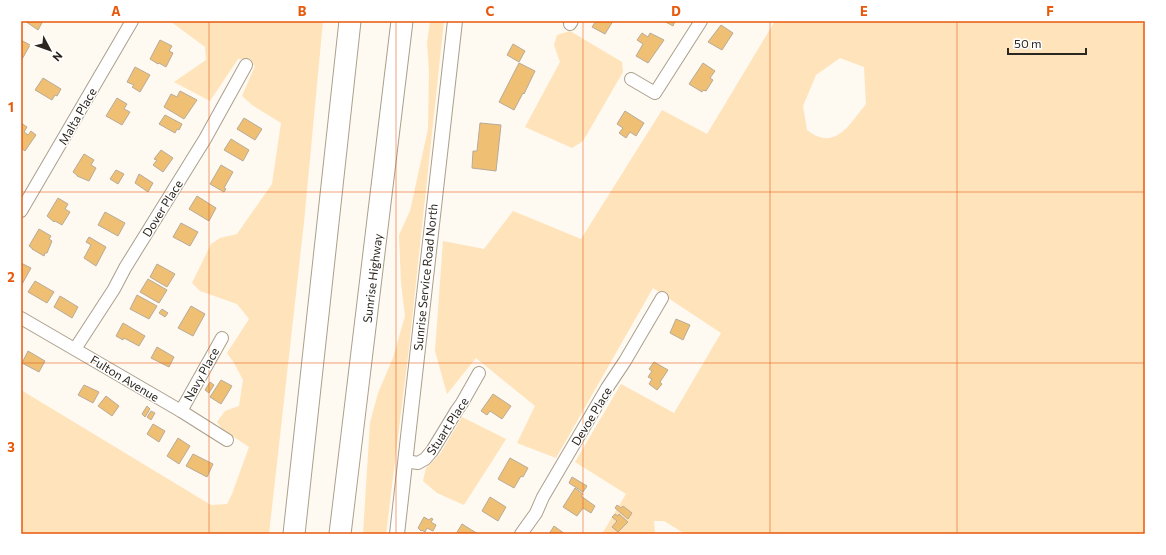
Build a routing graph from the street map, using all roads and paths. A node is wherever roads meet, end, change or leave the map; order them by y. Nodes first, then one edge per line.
1 (132, 21) edge
2 (350, 21) edge
3 (402, 21) edge
4 (455, 21) edge
5 (701, 21) edge
6 (246, 65) dead end
7 (631, 79) dead end
8 (21, 211) edge
9 (662, 298) dead end
10 (21, 318) edge
11 (222, 338) dead end
12 (75, 349) junction
13 (479, 373) dead end
14 (181, 411) junction
15 (227, 440) dead end
16 (405, 461) junction
17 (294, 534) edge
18 (340, 534) edge
19 (397, 534) edge
20 (521, 534) edge

1 - 8 street, Malta Place
2 - 17 highway
3 - 18 highway, Sunrise Highway
4 - 16 street, Sunrise Service Road North
5 - 7 street
6 - 12 street, Dover Place
9 - 20 street, Devoe Place
10 - 12 street, Fulton Avenue
11 - 14 street, Navy Place
12 - 14 street, Fulton Avenue
13 - 16 street, Stuart Place
14 - 15 street, Fulton Avenue
16 - 19 street, Sunrise Service Road North

